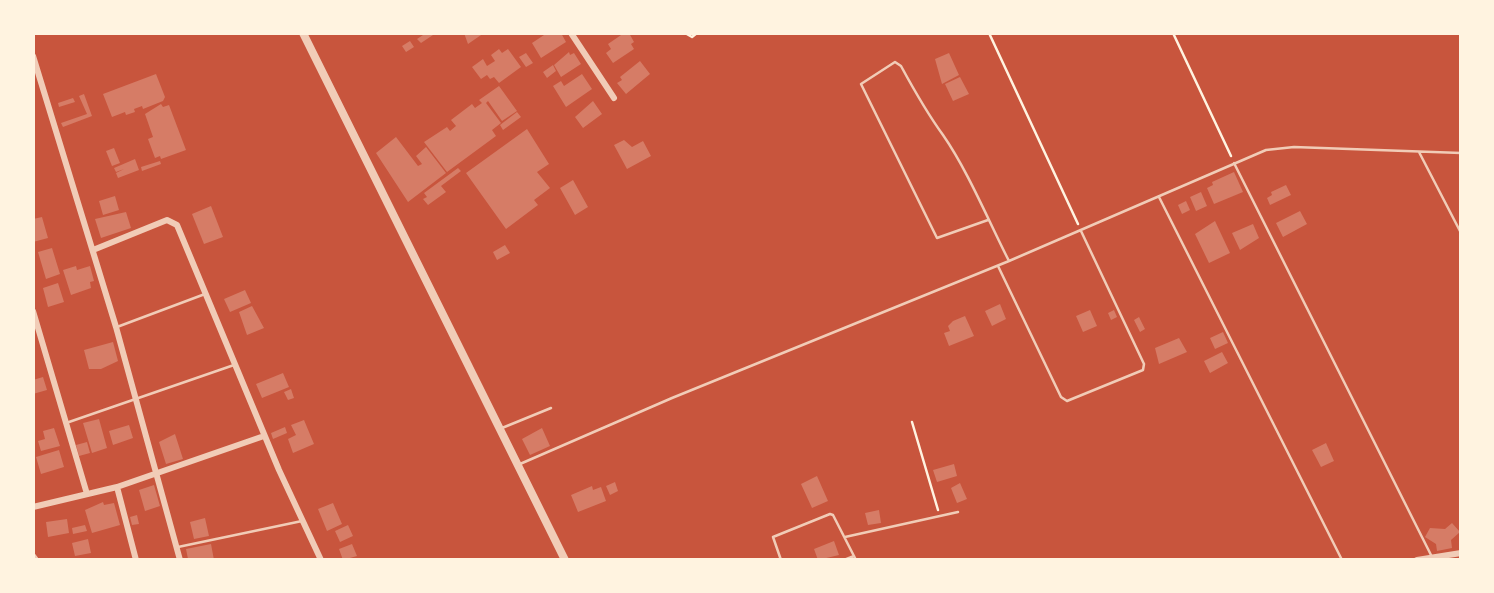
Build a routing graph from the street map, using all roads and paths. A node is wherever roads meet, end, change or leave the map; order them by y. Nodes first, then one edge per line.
1 (303, 33) edge
2 (572, 33) edge
3 (685, 33) edge
4 (697, 33) edge
5 (989, 33) edge
6 (1173, 33) edge
7 (33, 56) edge
8 (614, 98) dead end
9 (1418, 151) junction
10 (1461, 153) edge
11 (1234, 163) junction
12 (1159, 196) junction
13 (988, 220) junction
14 (1080, 231) junction
15 (1461, 233) edge
16 (93, 250) junction
17 (1009, 261) junction
18 (998, 266) junction
19 (205, 294) junction
20 (33, 311) edge
21 (116, 327) junction
22 (234, 365) junction
23 (136, 401) junction
24 (551, 408) dead end
25 (912, 422) dead end
26 (65, 424) junction
27 (498, 429) junction
28 (264, 436) junction
29 (517, 466) junction
30 (157, 474) junction
31 (117, 487) junction
32 (87, 494) junction
33 (33, 507) edge
34 (958, 512) dead end
35 (940, 516) junction
36 (302, 521) junction
37 (845, 537) junction
38 (177, 547) junction
39 (1461, 553) edge
40 (1453, 557) edge
41 (855, 558) edge
42 (1432, 558) junction
43 (136, 560) edge
44 (180, 560) edge
45 (321, 560) edge
46 (565, 560) edge
47 (781, 560) edge
48 (844, 560) edge
49 (1342, 560) edge
50 (1417, 560) edge

1 - 27 street
2 - 8 street
3 - 4 path
5 - 14 path
6 - 11 path
7 - 16 street
9 - 10 lane
9 - 11 lane
9 - 15 lane
11 - 12 lane
11 - 42 lane
12 - 14 lane
12 - 49 lane
13 - 13 lane
13 - 17 lane
14 - 17 lane
14 - 18 lane
16 - 19 street
16 - 21 street
17 - 18 lane
18 - 29 lane
19 - 21 lane
19 - 22 street
20 - 26 street
21 - 23 street
22 - 23 lane
22 - 28 street
23 - 26 lane
23 - 30 street
24 - 27 lane
25 - 35 path
26 - 32 street
27 - 29 street
28 - 30 street
28 - 36 street
29 - 46 street
30 - 31 street
30 - 38 street
31 - 32 street
31 - 43 street
32 - 33 street
34 - 35 lane
35 - 37 lane
36 - 38 lane
36 - 45 street
37 - 41 lane
37 - 47 lane
38 - 44 street
39 - 40 street
40 - 42 street
41 - 48 lane
42 - 50 street

